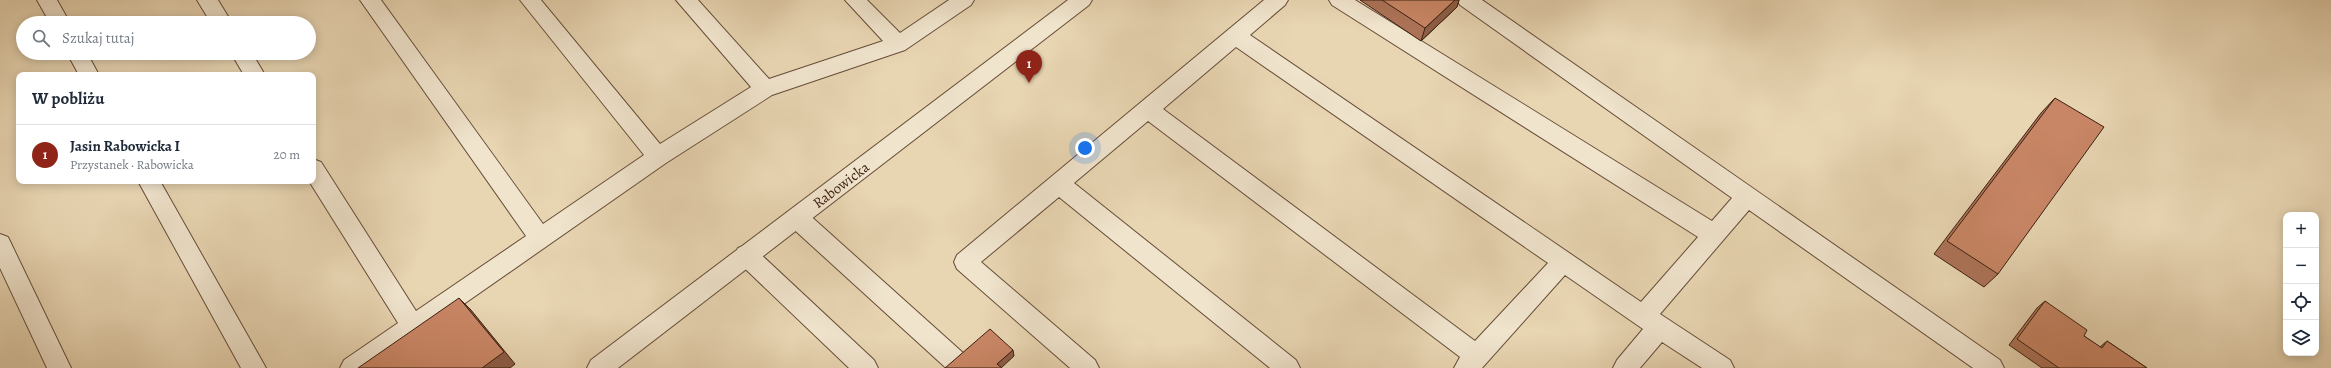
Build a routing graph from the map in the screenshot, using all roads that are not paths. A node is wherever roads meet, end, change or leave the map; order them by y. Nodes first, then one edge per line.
1 (47, 0) edge
2 (207, 0) edge
3 (370, 0) edge
4 (530, 0) edge
5 (686, 0) edge
6 (855, 0) edge
7 (964, 0) edge
8 (1082, 0) edge
9 (1278, 0) edge
10 (1339, 0) edge
11 (1467, 0) edge
12 (56, 16) edge
13 (217, 16) edge
14 (1235, 36) junction
15 (898, 44) junction
16 (81, 60) edge
17 (245, 60) edge
18 (87, 72) edge
19 (252, 72) edge
20 (765, 89) junction
21 (1148, 109) junction
22 (658, 157) junction
23 (316, 173) edge
24 (1058, 183) junction
25 (151, 184) edge
26 (1747, 196) junction
27 (797, 218) junction
28 (1713, 234) junction
29 (540, 238) junction
30 (0, 244) edge
31 (746, 255) junction
32 (1564, 261) junction
33 (1652, 322) junction
34 (413, 326) junction
35 (1472, 362) edge
36 (59, 368) edge
37 (254, 368) edge
38 (352, 368) edge
39 (599, 368) edge
40 (866, 368) edge
41 (963, 368) edge
42 (1087, 368) edge
43 (1288, 368) edge
44 (1625, 368) edge
45 (1722, 368) edge
46 (1992, 368) edge

1 - 12 street
2 - 13 street
3 - 29 street
4 - 22 street
5 - 20 street
6 - 15 street
7 - 15 street
8 - 27 street, Rabowicka
9 - 14 street
10 - 28 street
11 - 26 street
14 - 21 street
14 - 32 street
15 - 20 street
16 - 18 street
17 - 19 street
20 - 22 street
21 - 24 street
21 - 35 street
22 - 29 street
23 - 34 street
24 - 42 street
24 - 43 street
25 - 37 street
26 - 28 street
26 - 46 street
27 - 31 street, Rabowicka
27 - 41 street
28 - 33 street
29 - 34 street
30 - 36 street
31 - 39 street, Rabowicka
31 - 40 street
32 - 33 street
32 - 35 street
33 - 44 street
33 - 45 street
34 - 38 street

